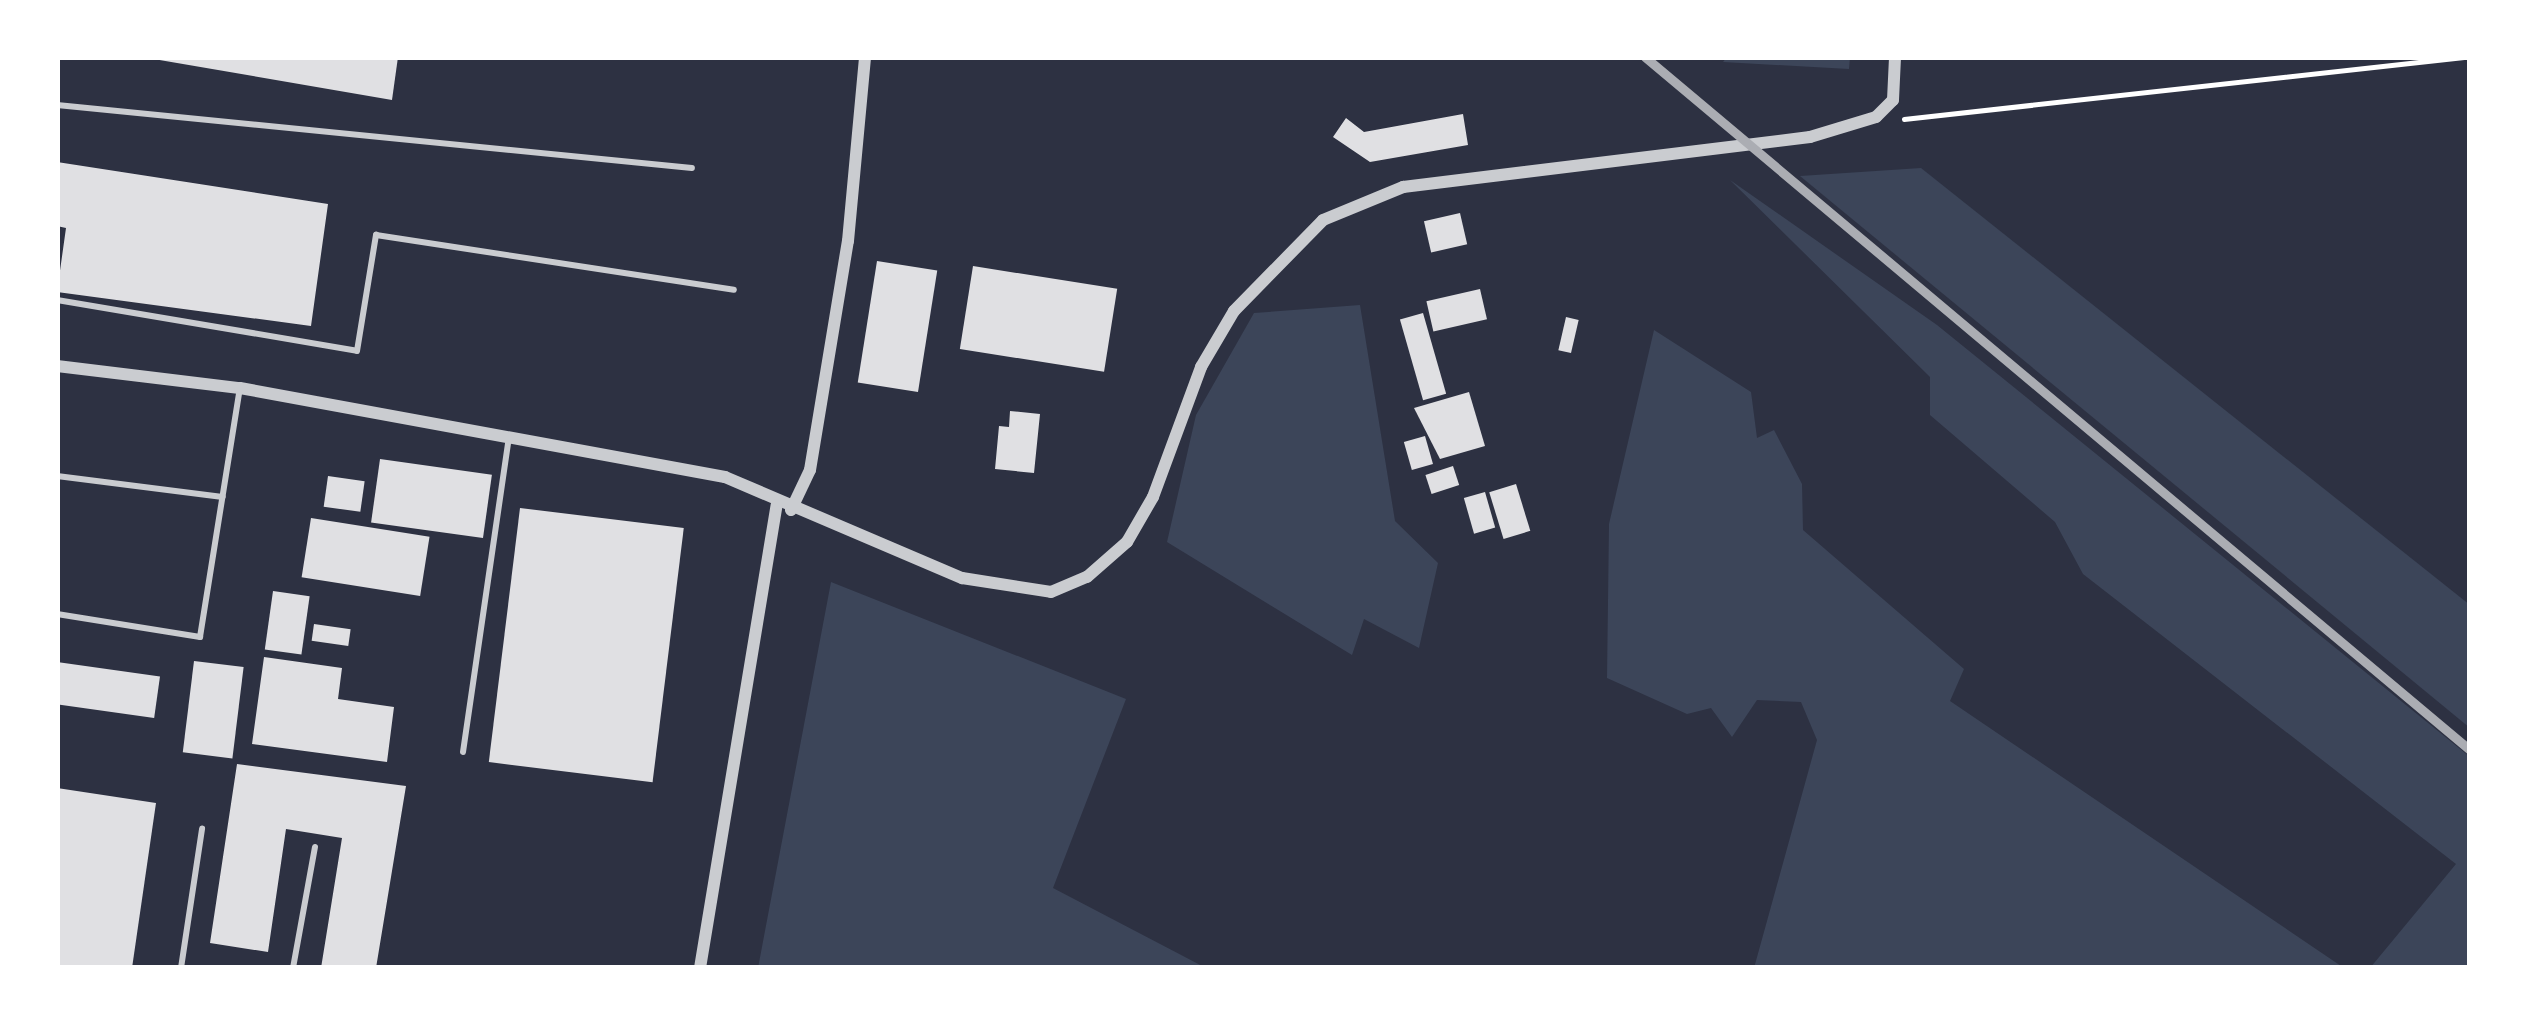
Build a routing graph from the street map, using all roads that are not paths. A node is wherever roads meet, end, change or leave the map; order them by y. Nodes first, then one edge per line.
1 (865, 57) edge
2 (1895, 57) edge
3 (57, 105) edge
4 (692, 168) dead end
5 (734, 290) dead end
6 (57, 300) edge
7 (57, 366) edge
8 (241, 388) junction
9 (509, 433) junction
10 (57, 476) edge
11 (223, 497) junction
12 (784, 507) junction
13 (57, 614) edge
14 (464, 752) dead end
15 (202, 829) dead end
16 (315, 848) dead end
17 (181, 968) edge
18 (293, 968) edge
19 (700, 968) edge

1 - 12 street
2 - 12 street
3 - 4 lane
5 - 6 lane
7 - 8 street
8 - 9 street
8 - 11 lane
9 - 12 street
9 - 14 lane
10 - 11 lane
11 - 13 lane
12 - 19 street
15 - 17 lane
16 - 18 lane

